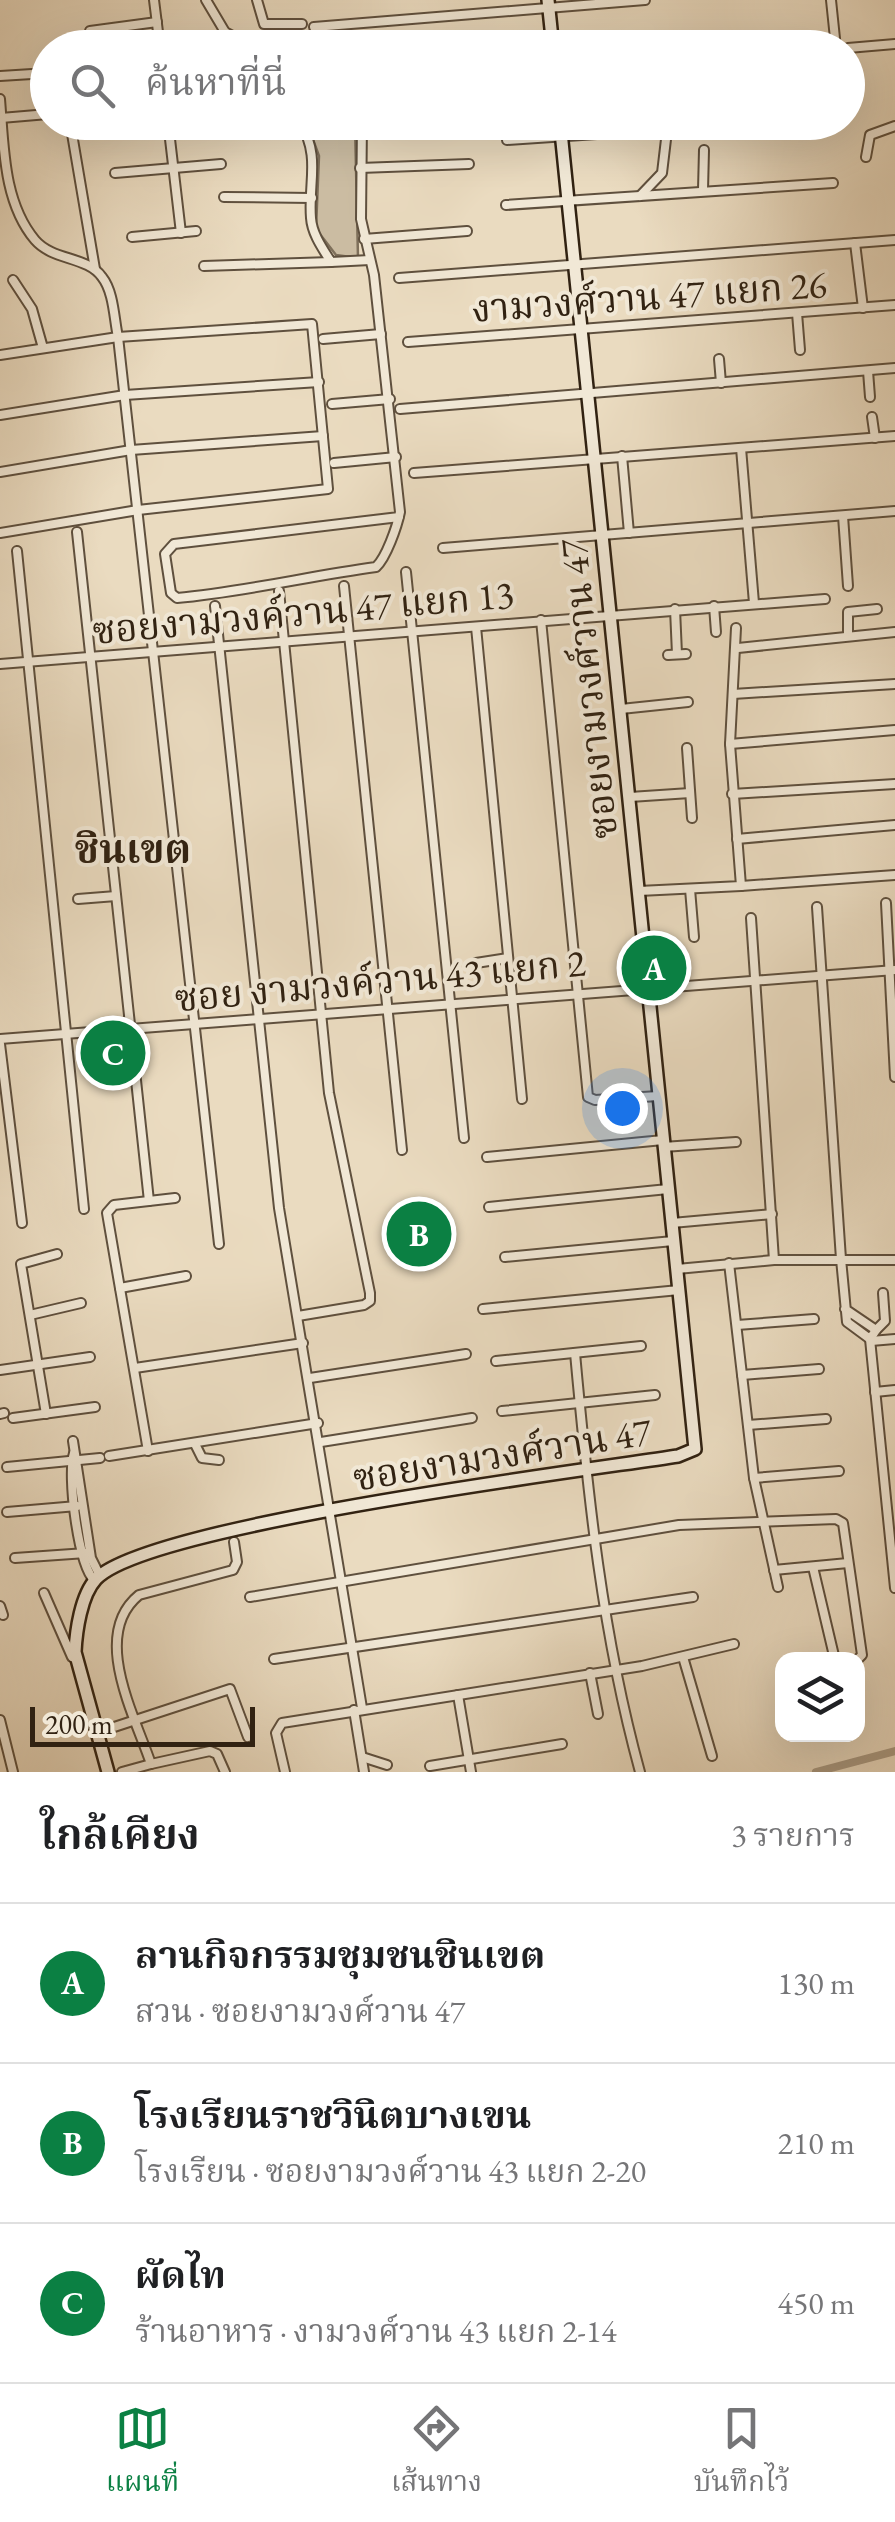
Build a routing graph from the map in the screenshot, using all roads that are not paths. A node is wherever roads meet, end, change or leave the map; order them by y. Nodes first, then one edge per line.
1 (154, 0) edge
2 (206, 0) edge
3 (257, 0) edge
4 (645, 0) edge
5 (830, 0) edge
6 (548, 4) edge
7 (157, 22) junction
8 (302, 24) dead end
9 (314, 27) dead end
10 (90, 30) dead end
11 (158, 30) edge
12 (224, 30) edge
13 (551, 30) edge
14 (834, 30) edge
15 (895, 44) edge
16 (865, 47) edge
17 (30, 74) edge
18 (0, 76) edge
19 (0, 99) edge
20 (30, 116) edge
21 (2, 118) edge
22 (895, 126) edge
23 (73, 140) edge
24 (170, 140) edge
25 (307, 140) edge
26 (361, 140) edge
27 (562, 140) edge
28 (666, 140) edge
29 (2, 144) edge
30 (704, 150) dead end
31 (866, 157) dead end
32 (220, 164) dead end
33 (469, 164) dead end
34 (174, 168) junction
35 (360, 168) junction
36 (116, 173) dead end
37 (833, 182) dead end
38 (703, 190) junction
39 (224, 196) dead end
40 (640, 196) junction
41 (312, 198) junction
42 (568, 200) junction
43 (506, 205) dead end
44 (467, 231) dead end
45 (196, 232) dead end
46 (181, 233) junction
47 (132, 238) dead end
48 (364, 239) junction
49 (895, 240) edge
50 (855, 243) junction
51 (370, 260) junction
52 (331, 262) junction
53 (575, 264) junction
54 (204, 266) dead end
55 (94, 269) junction
56 (399, 278) dead end
57 (14, 280) dead end
58 (895, 304) edge
59 (862, 308) junction
60 (797, 313) junction
61 (582, 330) junction
62 (382, 334) junction
63 (118, 337) junction
64 (323, 338) dead end
65 (408, 342) dead end
66 (44, 348) junction
67 (800, 350) dead end
68 (0, 355) edge
69 (719, 359) dead end
70 (895, 368) edge
71 (868, 371) junction
72 (319, 382) junction
73 (722, 383) junction
74 (588, 394) junction
75 (125, 395) junction
76 (870, 398) dead end
77 (390, 399) junction
78 (332, 404) dead end
79 (400, 409) dead end
80 (0, 414) edge
81 (872, 418) dead end
82 (324, 436) junction
83 (895, 436) edge
84 (874, 438) junction
85 (741, 448) junction
86 (131, 450) junction
87 (622, 456) junction
88 (396, 457) junction
89 (595, 458) junction
90 (334, 463) dead end
91 (0, 472) edge
92 (414, 472) dead end
93 (138, 510) junction
94 (895, 512) edge
95 (843, 516) junction
96 (399, 517) junction
97 (747, 523) junction
98 (77, 532) dead end
99 (629, 532) junction
100 (0, 533) edge
101 (603, 535) junction
102 (443, 548) dead end
103 (17, 551) dead end
104 (406, 572) dead end
105 (344, 586) dead end
106 (848, 586) dead end
107 (279, 592) dead end
108 (825, 599) dead end
109 (754, 603) junction
110 (215, 606) dead end
111 (714, 606) junction
112 (877, 609) dead end
113 (675, 610) junction
114 (611, 614) junction
115 (541, 620) junction
116 (476, 627) junction
117 (736, 628) dead end
118 (412, 632) junction
119 (716, 632) dead end
120 (895, 632) edge
121 (848, 635) junction
122 (348, 638) junction
123 (283, 642) junction
124 (218, 648) junction
125 (738, 648) junction
126 (155, 652) junction
127 (677, 655) dead end
128 (91, 657) junction
129 (28, 662) junction
130 (0, 664) edge
131 (895, 684) edge
132 (732, 694) junction
133 (688, 702) dead end
134 (620, 709) junction
135 (895, 730) edge
136 (730, 744) junction
137 (688, 748) dead end
138 (895, 784) edge
139 (690, 794) junction
140 (732, 794) junction
141 (630, 797) junction
142 (692, 818) dead end
143 (895, 825) edge
144 (738, 839) junction
145 (895, 875) edge
146 (741, 886) junction
147 (690, 889) junction
148 (640, 891) junction
149 (116, 896) junction
150 (78, 899) dead end
151 (886, 903) dead end
152 (817, 907) dead end
153 (751, 918) dead end
154 (694, 937) dead end
155 (508, 958) junction
156 (476, 962) dead end
157 (892, 970) edge
158 (823, 975) junction
159 (756, 979) junction
160 (646, 987) junction
161 (578, 992) junction
162 (512, 997) junction
163 (450, 1002) junction
164 (386, 1008) junction
165 (322, 1013) junction
166 (257, 1018) junction
167 (193, 1023) junction
168 (129, 1028) junction
169 (66, 1034) junction
170 (0, 1041) edge
171 (895, 1077) edge
172 (658, 1096) junction
173 (522, 1099) dead end
174 (464, 1138) dead end
175 (736, 1142) dead end
176 (663, 1143) junction
177 (402, 1150) dead end
178 (487, 1157) dead end
179 (668, 1189) junction
180 (175, 1198) dead end
181 (149, 1202) junction
182 (489, 1207) dead end
183 (84, 1210) dead end
184 (772, 1214) junction
185 (22, 1223) dead end
186 (672, 1223) junction
187 (674, 1241) junction
188 (220, 1244) dead end
189 (57, 1254) dead end
190 (505, 1257) dead end
191 (841, 1259) junction
192 (774, 1260) junction
193 (895, 1260) edge
194 (729, 1263) junction
195 (676, 1269) junction
196 (186, 1276) dead end
197 (120, 1288) junction
198 (679, 1290) junction
199 (883, 1293) dead end
200 (81, 1303) dead end
201 (483, 1309) dead end
202 (30, 1314) junction
203 (298, 1316) junction
204 (814, 1319) dead end
205 (737, 1325) junction
206 (872, 1337) junction
207 (895, 1339) edge
208 (303, 1343) junction
209 (641, 1346) dead end
210 (574, 1353) junction
211 (466, 1354) dead end
212 (90, 1357) dead end
213 (496, 1361) dead end
214 (38, 1364) junction
215 (135, 1368) junction
216 (819, 1369) dead end
217 (0, 1370) edge
218 (742, 1375) junction
219 (310, 1378) junction
220 (895, 1390) edge
221 (875, 1392) junction
222 (655, 1394) dead end
223 (579, 1402) junction
224 (95, 1408) dead end
225 (502, 1411) dead end
226 (46, 1414) junction
227 (14, 1418) dead end
228 (472, 1418) dead end
229 (826, 1419) dead end
230 (318, 1423) junction
231 (748, 1425) junction
232 (895, 1434) edge
233 (881, 1436) junction
234 (73, 1441) dead end
235 (321, 1442) junction
236 (195, 1444) junction
237 (148, 1452) junction
238 (75, 1458) junction
239 (219, 1460) dead end
240 (7, 1466) dead end
241 (584, 1470) junction
242 (840, 1471) dead end
243 (754, 1478) junction
244 (890, 1484) edge
245 (80, 1506) junction
246 (7, 1512) dead end
247 (331, 1512) junction
248 (762, 1521) junction
249 (892, 1521) edge
250 (594, 1541) junction
251 (234, 1542) dead end
252 (86, 1553) junction
253 (16, 1558) dead end
254 (848, 1563) junction
255 (894, 1564) edge
256 (812, 1566) junction
257 (774, 1570) junction
258 (97, 1578) junction
259 (342, 1582) junction
260 (778, 1587) dead end
261 (895, 1588) edge
262 (44, 1592) dead end
263 (250, 1597) dead end
264 (693, 1598) dead end
265 (604, 1612) junction
266 (734, 1644) dead end
267 (352, 1646) junction
268 (833, 1652) edge
269 (862, 1652) edge
270 (683, 1658) junction
271 (274, 1659) dead end
272 (76, 1666) junction
273 (612, 1670) junction
274 (590, 1673) junction
275 (458, 1695) junction
276 (358, 1709) junction
277 (598, 1714) dead end
278 (0, 1720) edge
279 (136, 1720) junction
280 (106, 1730) dead end
281 (2, 1736) edge
282 (248, 1737) dead end
283 (562, 1744) dead end
284 (712, 1756) dead end
285 (362, 1757) junction
286 (469, 1758) junction
287 (151, 1764) junction
288 (387, 1765) dead end
289 (430, 1766) dead end
290 (134, 1770) edge
291 (12, 1772) edge
292 (108, 1772) edge
293 (122, 1772) edge
294 (225, 1772) edge
295 (285, 1772) edge
296 (364, 1772) edge
297 (471, 1772) edge
298 (640, 1772) edge

1 - 7 street
2 - 12 street
3 - 8 street
4 - 6 street
5 - 14 street
6 - 9 street
6 - 13 street
7 - 10 street
7 - 11 street
15 - 16 street
17 - 18 street
19 - 21 street
20 - 21 street
21 - 29 street
22 - 31 street
23 - 55 street
24 - 34 street
25 - 41 street
26 - 35 street
27 - 42 street, ซอยงามวงศ์วาน 47
28 - 40 street
29 - 55 street
30 - 38 street
32 - 34 street
33 - 35 street
34 - 36 street
34 - 46 street
35 - 48 street
37 - 38 street
38 - 40 street
39 - 41 street
40 - 42 street
41 - 52 street
42 - 43 street
42 - 53 street, ซอยงามวงศ์วาน 47
44 - 48 street
45 - 46 street
46 - 47 street
48 - 51 street
49 - 50 street
50 - 53 street
50 - 59 street
51 - 52 street
51 - 62 street
52 - 54 street
53 - 56 street
53 - 61 street, ซอยงามวงศ์วาน 47
55 - 63 street
57 - 66 street
58 - 59 street, งามวงศ์วาน 47 แยก 26
59 - 60 street, งามวงศ์วาน 47 แยก 26
60 - 61 street, งามวงศ์วาน 47 แยก 26
60 - 67 street
61 - 65 street, งามวงศ์วาน 47 แยก 26
61 - 74 street, ซอยงามวงศ์วาน 47
62 - 64 street
62 - 77 street
63 - 66 street
63 - 72 street
63 - 75 street
66 - 68 street
69 - 73 street
70 - 71 street
71 - 73 street
71 - 76 street
72 - 75 street
72 - 82 street
73 - 74 street
74 - 79 street
74 - 89 street, ซอยงามวงศ์วาน 47
75 - 80 street
75 - 86 street
77 - 78 street
77 - 88 street
81 - 84 street
82 - 86 street
82 - 93 street
83 - 84 street
84 - 85 street
85 - 87 street
85 - 97 street
86 - 91 street
86 - 93 street
87 - 89 street
87 - 99 street
88 - 90 street
88 - 96 street
89 - 92 street
89 - 101 street, ซอยงามวงศ์วาน 47
93 - 100 street
93 - 126 street
94 - 95 street
95 - 97 street
95 - 106 street
96 - 96 street
97 - 99 street
97 - 109 street
98 - 128 street
99 - 101 street
101 - 102 street
101 - 114 street, ซอยงามวงศ์วาน 47
103 - 129 street
104 - 118 street
105 - 122 street
107 - 123 street
108 - 109 street, ซอยงามวงค์วาน 47 แยก 13
109 - 111 street, ซอยงามวงค์วาน 47 แยก 13
110 - 124 street
111 - 113 street, ซอยงามวงค์วาน 47 แยก 13
111 - 119 street
112 - 121 street
113 - 114 street, ซอยงามวงค์วาน 47 แยก 13
113 - 127 street
114 - 115 street, ซอยงามวงค์วาน 47 แยก 13
114 - 134 street, ซอยงามวงศ์วาน 47
115 - 116 street, ซอยงามวงค์วาน 47 แยก 13
115 - 161 street
116 - 118 street, ซอยงามวงค์วาน 47 แยก 13
116 - 155 street
117 - 125 street
118 - 122 street, ซอยงามวงค์วาน 47 แยก 13
118 - 163 street
120 - 121 street
121 - 125 street
122 - 123 street, ซอยงามวงค์วาน 47 แยก 13
122 - 164 street
123 - 124 street, ซอยงามวงค์วาน 47 แยก 13
123 - 165 street
124 - 126 street, ซอยงามวงค์วาน 47 แยก 13
124 - 166 street
125 - 132 street
126 - 128 street, ซอยงามวงค์วาน 47 แยก 13
126 - 167 street
128 - 129 street, ซอยงามวงค์วาน 47 แยก 13
128 - 149 street
129 - 130 street, ซอยงามวงค์วาน 47 แยก 13
129 - 169 street
131 - 132 street
132 - 136 street
133 - 134 street
134 - 141 street, ซอยงามวงศ์วาน 47
135 - 136 street
136 - 140 street
137 - 139 street
138 - 140 street
139 - 141 street
139 - 142 street
140 - 144 street
141 - 148 street, ซอยงามวงศ์วาน 47
143 - 144 street
144 - 146 street
145 - 146 street
146 - 147 street
147 - 148 street
147 - 154 street
148 - 160 street, ซอยงามวงศ์วาน 47
149 - 150 street
149 - 168 street
151 - 157 street
152 - 158 street
153 - 159 street
155 - 156 street
155 - 162 street
157 - 158 street, ซอย งามวงค์วาน 43 แยก 2
157 - 171 street
158 - 159 street, ซอย งามวงค์วาน 43 แยก 2
158 - 191 street
159 - 160 street, ซอย งามวงค์วาน 43 แยก 2
159 - 184 street
160 - 161 street, ซอย งามวงค์วาน 43 แยก 2
160 - 172 street, ซอยงามวงศ์วาน 47
161 - 162 street, ซอย งามวงค์วาน 43 แยก 2
161 - 172 street
162 - 163 street, ซอย งามวงค์วาน 43 แยก 2
162 - 173 street
163 - 164 street, ซอย งามวงค์วาน 43 แยก 2
163 - 174 street
164 - 165 street, ซอย งามวงค์วาน 43 แยก 2
164 - 177 street
165 - 166 street, ซอย งามวงค์วาน 43 แยก 2
165 - 203 street
166 - 167 street, ซอย งามวงค์วาน 43 แยก 2
166 - 203 street
167 - 168 street, ซอย งามวงค์วาน 43 แยก 2
167 - 188 street
168 - 169 street, ซอย งามวงค์วาน 43 แยก 2
168 - 181 street
169 - 170 street, ซอย งามวงค์วาน 43 แยก 2
169 - 183 street
170 - 185 street
172 - 176 street, ซอยงามวงศ์วาน 47
175 - 176 street
176 - 178 street
176 - 179 street, ซอยงามวงศ์วาน 47
179 - 182 street
179 - 186 street, ซอยงามวงศ์วาน 47
180 - 181 street
181 - 197 street
184 - 186 street
184 - 192 street
186 - 187 street, ซอยงามวงศ์วาน 47
187 - 190 street
187 - 195 street, ซอยงามวงศ์วาน 47
189 - 202 street
191 - 192 street
191 - 193 street
191 - 206 street
192 - 194 street
194 - 195 street
194 - 205 street
195 - 198 street, ซอยงามวงศ์วาน 47
196 - 197 street
197 - 215 street
198 - 201 street
198 - 241 street, ซอยงามวงศ์วาน 47
199 - 206 street
200 - 202 street
202 - 214 street
203 - 208 street
204 - 205 street
205 - 218 street
206 - 207 street
206 - 221 street
208 - 215 street
208 - 219 street
209 - 210 street
210 - 213 street
210 - 223 street
211 - 219 street
212 - 214 street
214 - 217 street
214 - 226 street
215 - 237 street
216 - 218 street
218 - 231 street
219 - 230 street
220 - 221 street
221 - 233 street
222 - 223 street
223 - 225 street
223 - 241 street
224 - 226 street
226 - 227 street
228 - 235 street
229 - 231 street
230 - 235 street
230 - 236 street
231 - 243 street
232 - 233 street
233 - 244 street
234 - 238 street
235 - 247 street
236 - 237 street
236 - 239 street
237 - 238 street
238 - 240 street
238 - 245 street
241 - 247 street, ซอยงามวงศ์วาน 47
241 - 250 street
242 - 243 street
243 - 248 street
244 - 249 street
245 - 246 street
245 - 252 street
247 - 258 street, ซอยงามวงศ์วาน 47
247 - 259 street
248 - 250 street
248 - 254 street
248 - 257 street
249 - 255 street
250 - 259 street
250 - 265 street
251 - 279 street
252 - 253 street
252 - 258 street
254 - 256 street
254 - 269 street
255 - 261 street
256 - 257 street
256 - 268 street
257 - 260 street
258 - 272 street
259 - 263 street
259 - 267 street
262 - 272 street
264 - 265 street
265 - 267 street
265 - 273 street
266 - 270 street
267 - 271 street
267 - 276 street
270 - 273 street
270 - 284 street
272 - 292 street
273 - 274 street
273 - 298 street
274 - 275 street
274 - 277 street
275 - 276 street
275 - 286 street
276 - 285 street
276 - 295 street
278 - 281 street
279 - 280 street
279 - 282 street
279 - 287 street
281 - 291 street
283 - 286 street
285 - 288 street
285 - 296 street
286 - 289 street
286 - 297 street
287 - 290 street
287 - 294 street
290 - 293 street

